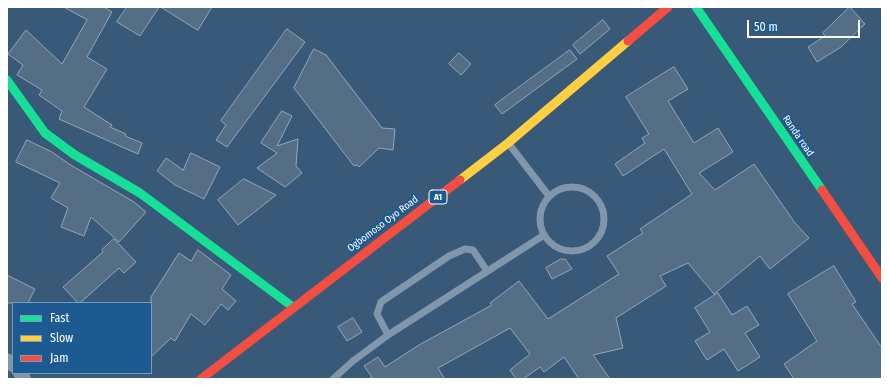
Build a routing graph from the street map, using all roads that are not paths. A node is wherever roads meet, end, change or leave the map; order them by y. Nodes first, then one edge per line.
1 (696, 7) edge
2 (659, 10) edge
3 (7, 80) edge
4 (508, 143) junction
5 (549, 196) junction
6 (544, 235) junction
7 (487, 272) junction
8 (882, 278) edge
9 (293, 307) junction
10 (388, 335) junction
11 (201, 379) edge
12 (333, 379) edge

1 - 8 main road, Randa road
2 - 4 main road, Ogbomoso Oyo Road / A1
3 - 9 main road
4 - 5 lane
4 - 9 main road, Ogbomoso Oyo Road / A1
5 - 6 lane
5 - 6 lane
6 - 7 lane
7 - 10 lane
7 - 10 lane
9 - 11 main road, Ogbomoso Oyo Road / A1
10 - 12 lane

